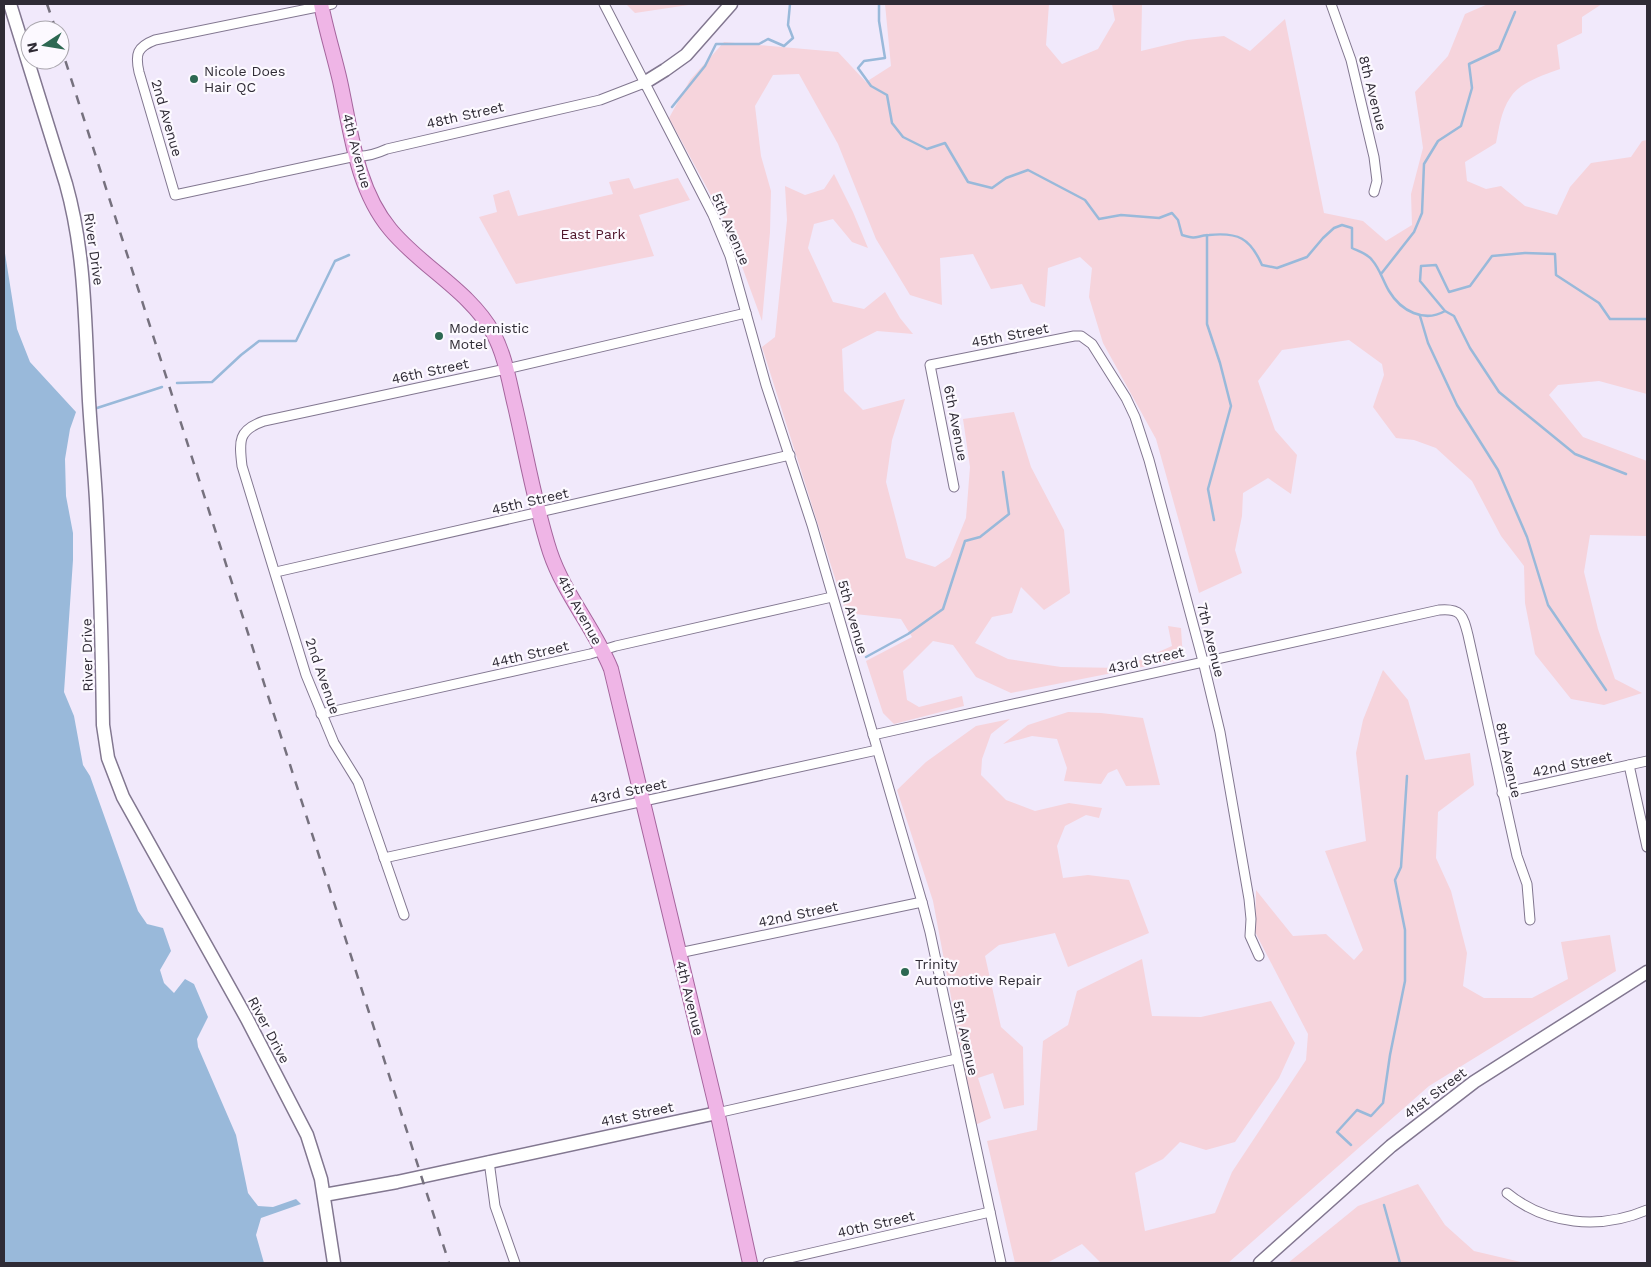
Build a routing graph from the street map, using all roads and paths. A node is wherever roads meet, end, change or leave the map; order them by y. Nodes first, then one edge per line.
1 (10, 4) edge
2 (604, 4) edge
3 (731, 4) edge
4 (1331, 4) edge
5 (325, 5) edge
6 (644, 83) junction
7 (356, 156) junction
8 (1374, 192) dead end
9 (176, 195) joint
10 (746, 313) junction
11 (1092, 344) joint
12 (930, 365) joint
13 (506, 369) junction
14 (242, 437) joint
15 (790, 455) junction
16 (954, 487) dead end
17 (540, 512) junction
18 (276, 572) junction
19 (832, 597) junction
20 (1454, 610) joint
21 (603, 650) junction
22 (1203, 661) junction
23 (321, 714) junction
24 (873, 735) junction
25 (877, 750) junction
26 (1647, 761) edge
27 (1629, 765) junction
28 (1502, 793) junction
29 (644, 802) junction
30 (1647, 847) edge
31 (384, 858) junction
32 (922, 902) junction
33 (404, 916) dead end
34 (1530, 920) dead end
35 (679, 953) junction
36 (1259, 956) dead end
37 (1647, 972) edge
38 (956, 1059) junction
39 (717, 1113) junction
40 (489, 1161) junction
41 (1506, 1193) dead end
42 (324, 1195) junction
43 (1647, 1210) edge
44 (990, 1212) junction
45 (334, 1263) edge
46 (515, 1263) edge
47 (750, 1263) edge
48 (768, 1263) edge
49 (1001, 1263) edge
50 (1260, 1263) edge

1 - 42 street, River Drive
2 - 6 street, 5th Avenue
3 - 6 street, 48th Street
4 - 8 street, 8th Avenue
5 - 7 main road, 4th Avenue
5 - 9 street, 2nd Avenue
6 - 7 street, 48th Street
6 - 10 street, 5th Avenue
7 - 9 street, 48th Street
7 - 13 main road, 4th Avenue
10 - 13 street, 46th Street
10 - 15 street, 5th Avenue
11 - 12 street, 45th Street
11 - 22 street, 7th Avenue
12 - 16 street, 6th Avenue
13 - 14 street, 46th Street
13 - 17 main road, 4th Avenue
14 - 18 street, 2nd Avenue
15 - 17 street, 45th Street
15 - 19 street, 5th Avenue
17 - 18 street, 45th Street
17 - 21 main road, 4th Avenue
18 - 23 street, 2nd Avenue
19 - 21 street, 44th Street
19 - 24 street, 5th Avenue
20 - 22 street, 43rd Street
20 - 28 street, 8th Avenue
21 - 23 street, 44th Street
21 - 29 main road, 4th Avenue
22 - 24 street, 43rd Street
22 - 36 street, 7th Avenue
23 - 31 street, 2nd Avenue
24 - 25 street, 5th Avenue
25 - 29 street, 43rd Street
25 - 32 street, 5th Avenue
26 - 27 street, 42nd Street
27 - 28 street, 42nd Street
27 - 30 street
28 - 34 street, 8th Avenue
29 - 31 street, 43rd Street
29 - 35 main road, 4th Avenue
31 - 33 street, 2nd Avenue
32 - 35 street, 42nd Street
32 - 38 street, 5th Avenue
35 - 39 main road, 4th Avenue
37 - 50 street, 41st Street
38 - 39 street, 41st Street
38 - 44 street, 5th Avenue
39 - 40 street, 41st Street
39 - 47 main road, 4th Avenue
40 - 42 street, 41st Street
40 - 46 street
41 - 43 street
42 - 45 street, River Drive
44 - 48 street, 40th Street
44 - 49 street, 5th Avenue

